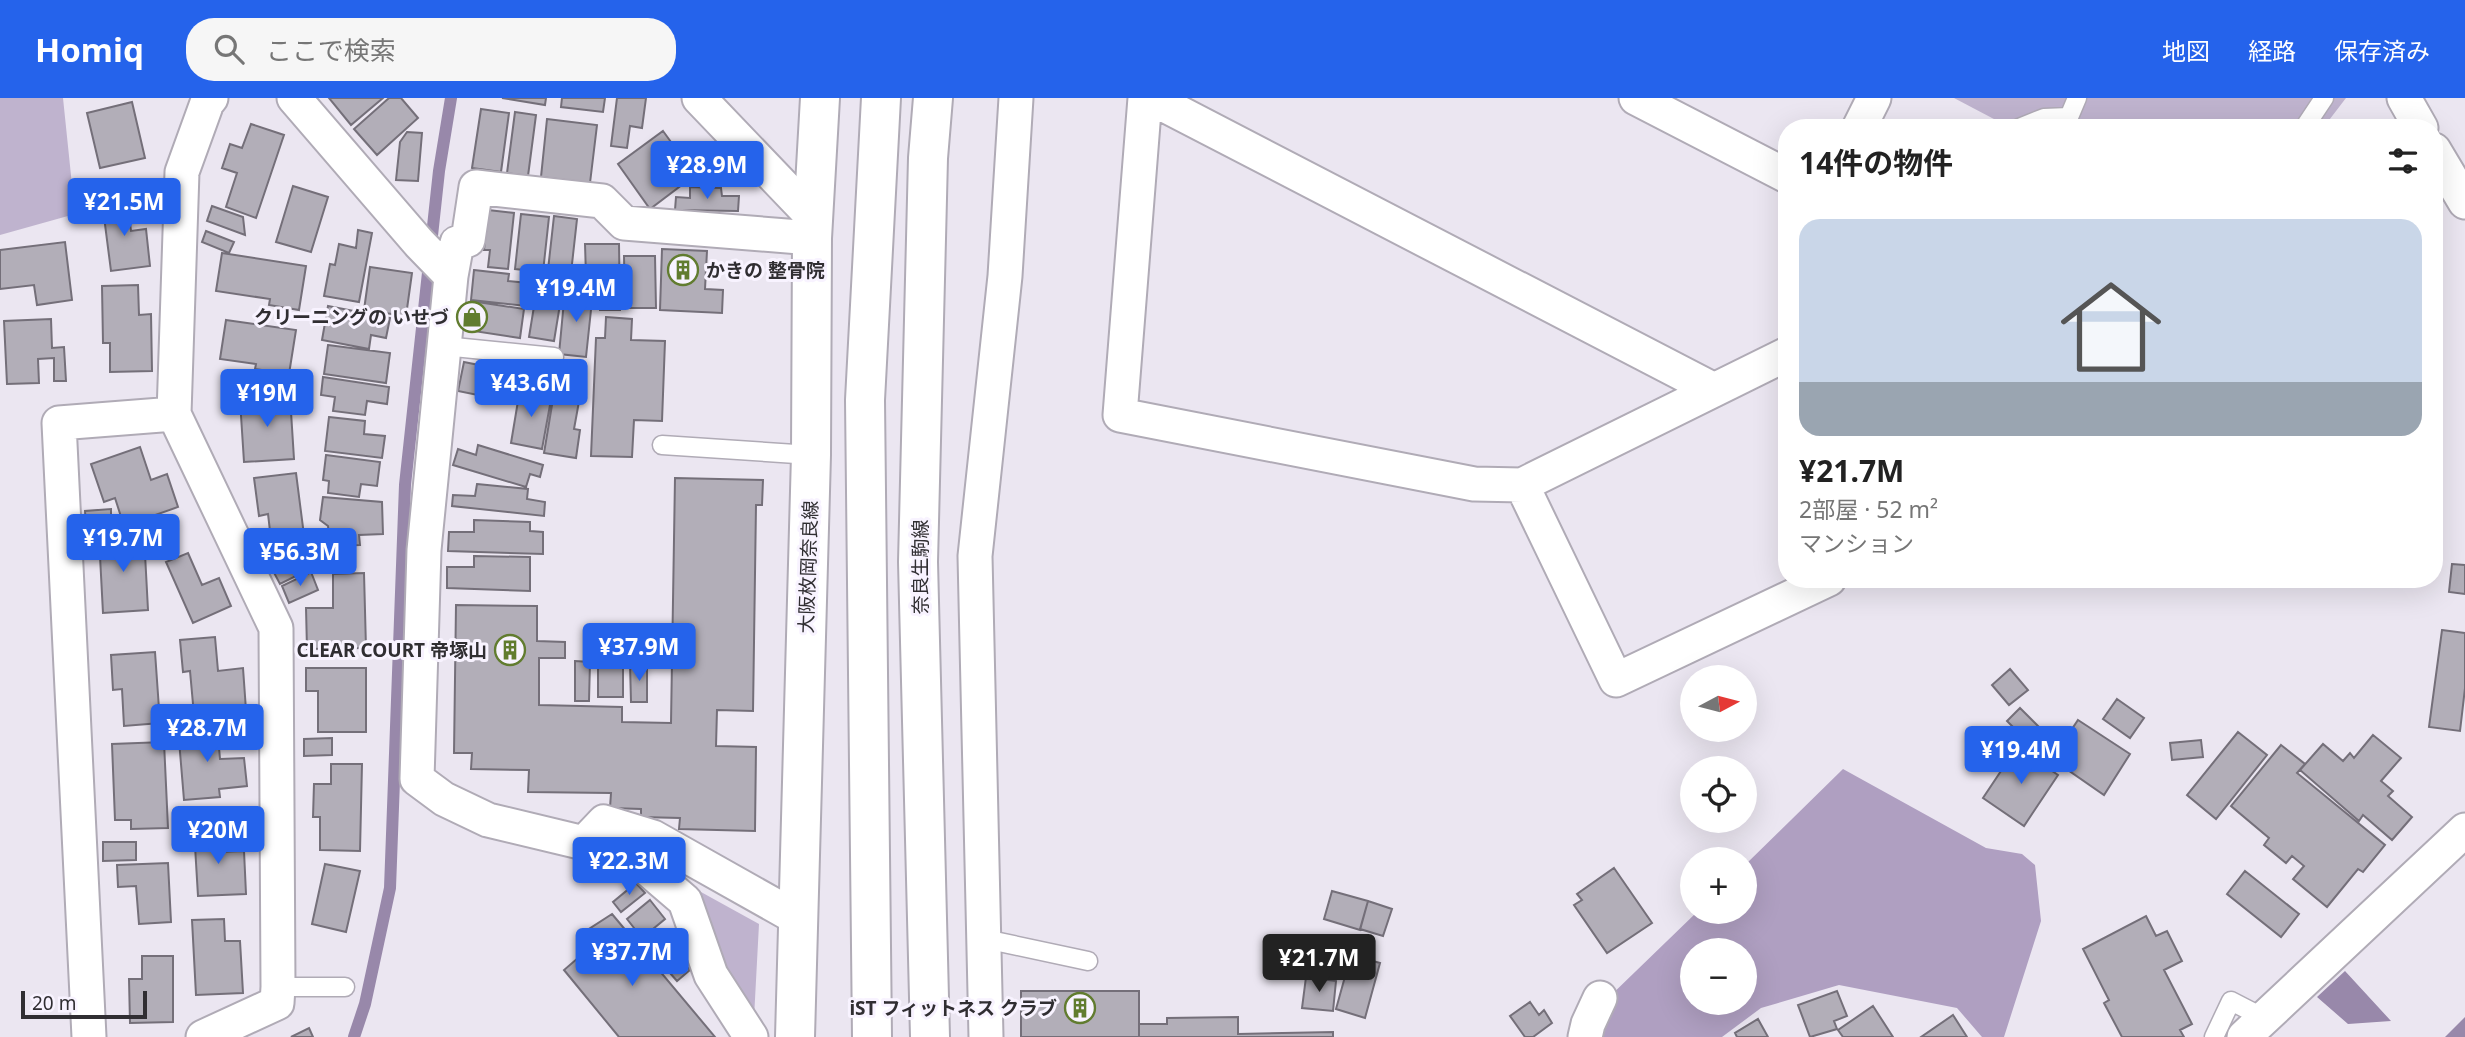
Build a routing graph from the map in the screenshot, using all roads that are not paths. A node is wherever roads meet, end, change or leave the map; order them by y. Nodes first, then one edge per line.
1 (211, 98) edge
2 (294, 98) edge
3 (699, 98) edge
4 (820, 98) edge
5 (881, 98) edge
6 (933, 98) edge
7 (1016, 98) edge
8 (1145, 98) edge
9 (1151, 98) edge
10 (1636, 98) edge
11 (1874, 98) edge
12 (2077, 98) edge
13 (2324, 98) edge
14 (2404, 98) edge
15 (1864, 119) edge
16 (2074, 119) edge
17 (2310, 119) edge
18 (2416, 119) edge
19 (2443, 165) edge
20 (1778, 171) edge
21 (2465, 202) edge
22 (812, 227) junction
23 (447, 271) junction
24 (444, 346) junction
25 (554, 357) dead end
26 (1778, 358) edge
27 (1714, 390) junction
28 (174, 414) junction
29 (662, 445) dead end
30 (811, 455) junction
31 (1522, 485) junction
32 (1810, 588) edge
33 (2465, 830) edge
34 (584, 844) junction
35 (797, 918) junction
36 (985, 939) junction
37 (1088, 961) dead end
38 (278, 987) junction
39 (345, 987) dead end
40 (1600, 998) dead end
41 (2254, 1028) edge
42 (89, 1037) edge
43 (202, 1037) edge
44 (751, 1037) edge
45 (795, 1037) edge
46 (872, 1037) edge
47 (930, 1037) edge
48 (986, 1037) edge
49 (1586, 1037) edge
50 (2214, 1037) edge

1 - 28 street
2 - 23 street
3 - 22 street
4 - 22 main road, 大阪枚岡奈良線
5 - 46 main road
6 - 47 main road, 奈良生駒線
7 - 36 street
8 - 31 street
9 - 27 street
10 - 20 street
11 - 15 street
12 - 16 lane
13 - 17 lane
14 - 18 street
19 - 21 street
22 - 23 street
22 - 30 main road, 大阪枚岡奈良線
23 - 24 street
24 - 25 lane
24 - 34 street
26 - 27 street
27 - 31 street
28 - 38 street
28 - 42 street
29 - 30 lane
30 - 35 main road, 大阪枚岡奈良線
31 - 32 street
33 - 41 street
34 - 35 street
34 - 44 street
35 - 45 main road, 大阪枚岡奈良線
36 - 37 lane
36 - 48 street
38 - 39 lane
38 - 43 street
40 - 49 street
41 - 50 lane

